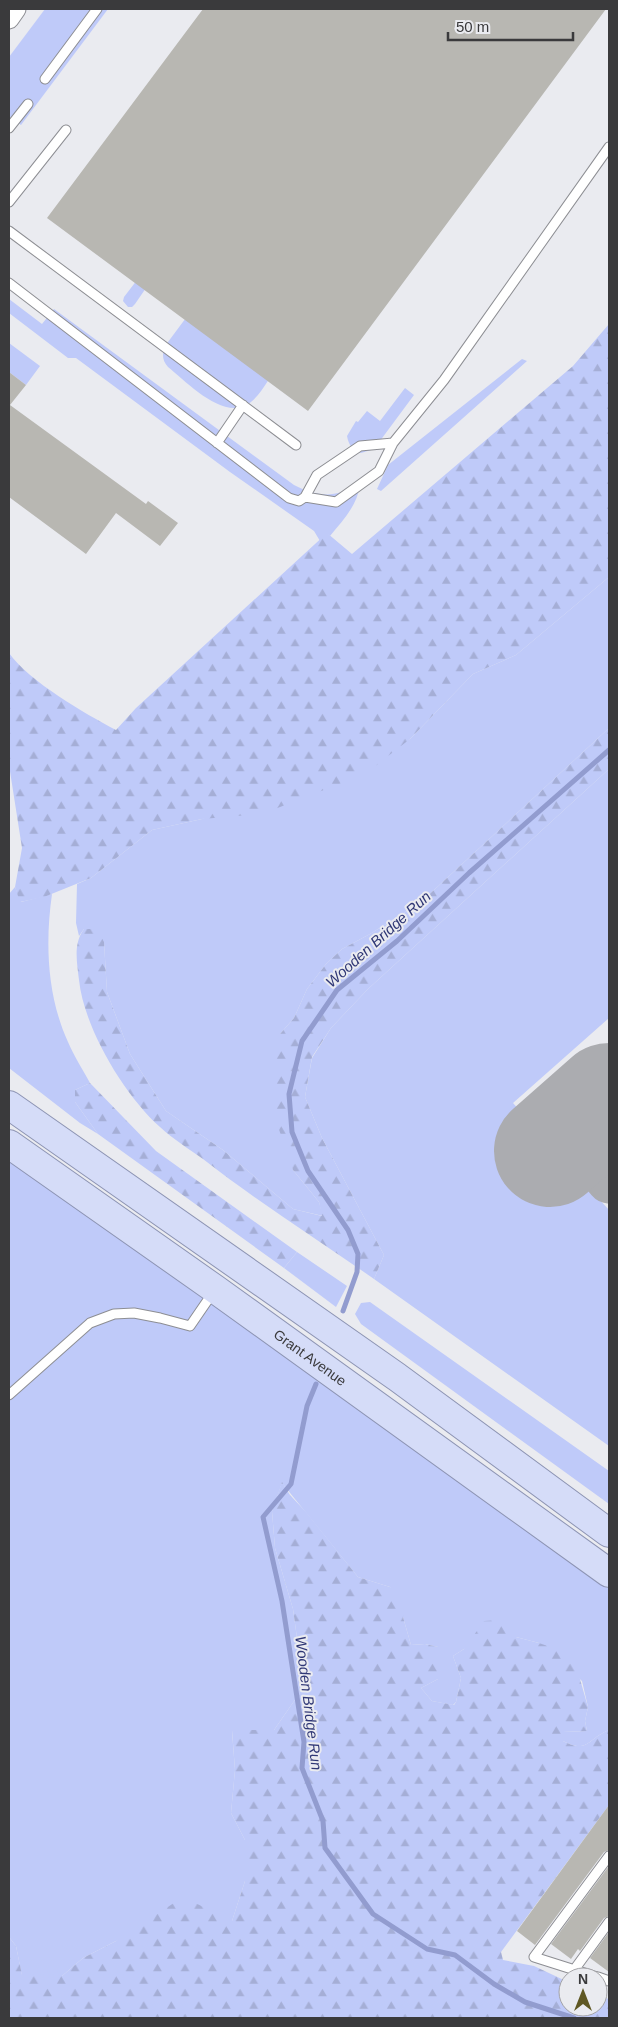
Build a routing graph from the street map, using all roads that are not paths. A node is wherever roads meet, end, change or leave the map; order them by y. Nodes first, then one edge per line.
1 (16, 9) edge
2 (97, 9) edge
3 (9, 19) edge
4 (45, 79) dead end
5 (28, 104) dead end
6 (9, 128) edge
7 (66, 130) dead end
8 (609, 147) edge
9 (9, 202) edge
10 (9, 231) edge
11 (9, 283) edge
12 (243, 405) junction
13 (217, 443) junction
14 (393, 443) junction
15 (296, 445) dead end
16 (305, 498) junction
17 (9, 1104) edge
18 (9, 1144) edge
19 (215, 1289) junction
20 (9, 1395) edge
21 (609, 1533) edge
22 (609, 1573) edge
23 (609, 1856) edge
24 (609, 1922) edge
25 (565, 1967) edge
26 (576, 1967) edge

1 - 3 street
2 - 4 lane
5 - 6 lane
7 - 9 lane
8 - 14 lane
10 - 12 lane
11 - 13 lane
12 - 13 lane
12 - 15 lane
13 - 16 lane
14 - 16 lane
14 - 16 lane
17 - 21 main road
18 - 19 main road, Grant Avenue
19 - 20 lane
19 - 22 main road, Grant Avenue
23 - 25 lane
24 - 26 lane

